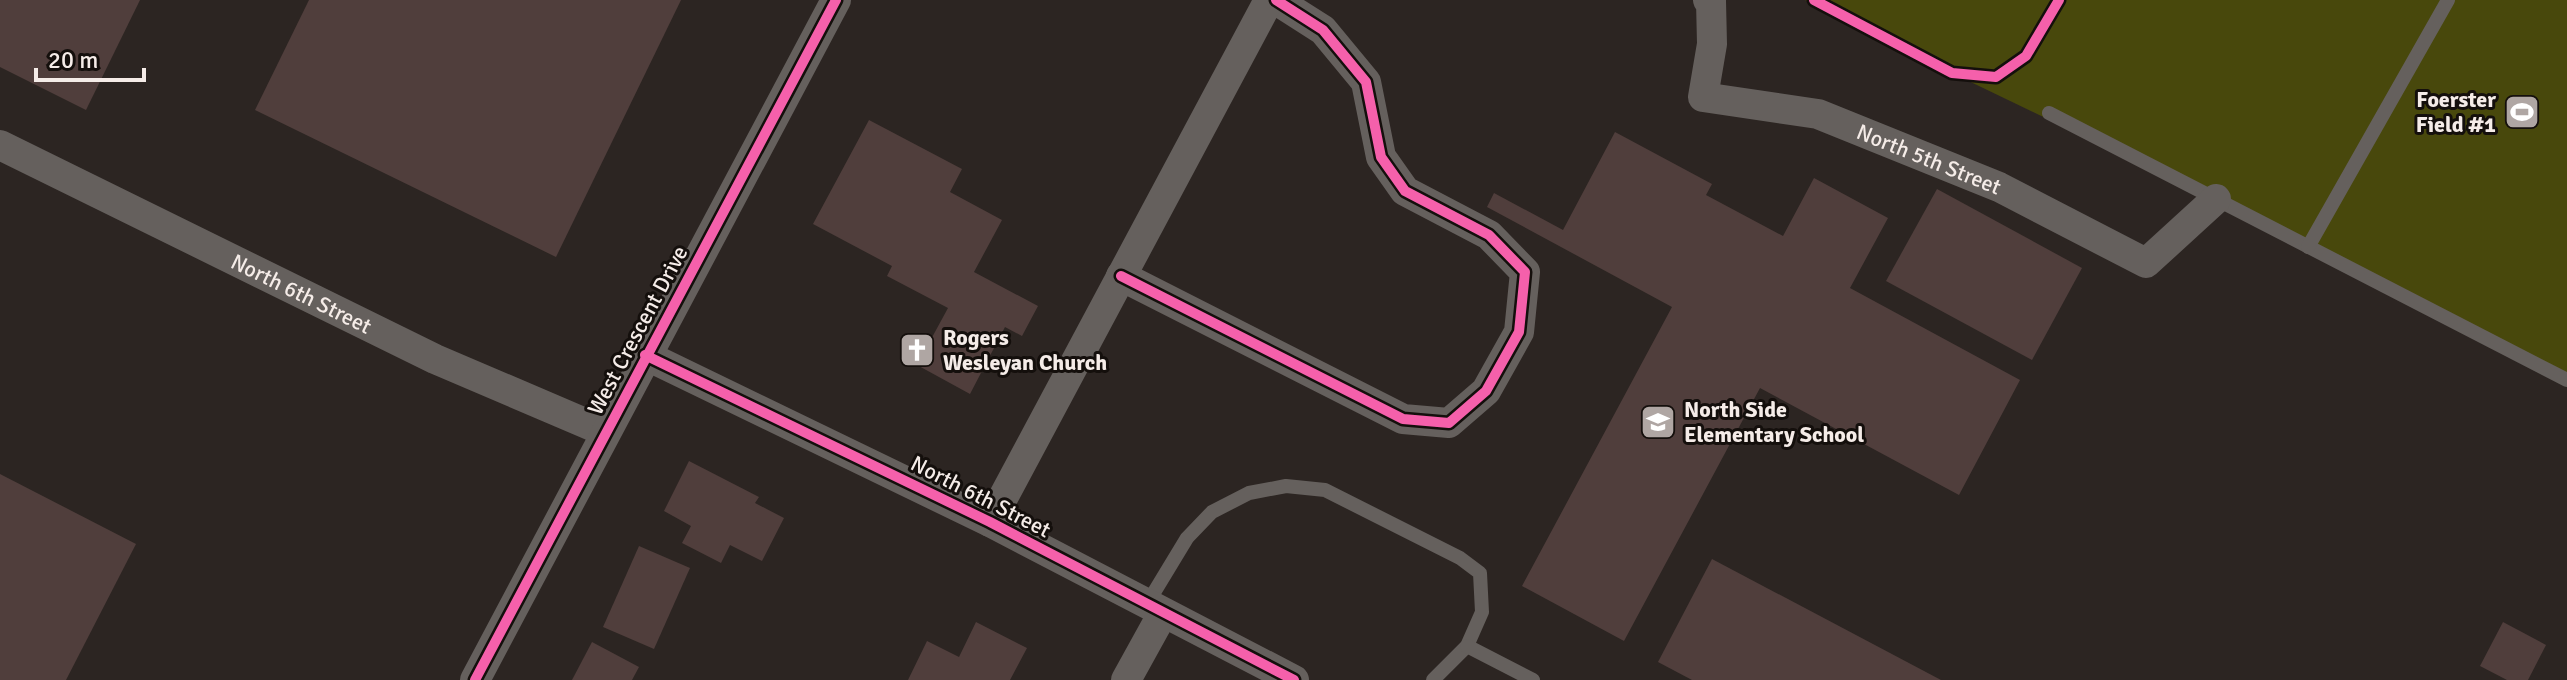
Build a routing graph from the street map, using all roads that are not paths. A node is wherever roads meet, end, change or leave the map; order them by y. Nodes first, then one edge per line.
1 (836, 0) edge
2 (1269, 0) edge
3 (1276, 0) edge
4 (1708, 0) edge
5 (2448, 0) edge
6 (2049, 113) dead end
7 (0, 145) edge
8 (2216, 199) junction
9 (2308, 247) junction
10 (1121, 276) junction
11 (645, 355) junction
12 (2567, 380) edge
13 (606, 432) junction
14 (990, 522) junction
15 (1155, 608) junction
16 (1467, 646) junction
17 (475, 680) edge
18 (1126, 680) edge
19 (1294, 680) edge
20 (1433, 680) edge
21 (1533, 680) edge

1 - 11 street, West Crescent Drive
2 - 10 street
3 - 10 street
4 - 8 street, North 5th Street
5 - 9 lane
6 - 8 lane
7 - 13 street, North 6th Street
8 - 9 lane
9 - 12 lane
10 - 14 street
11 - 13 street, West Crescent Drive
11 - 14 street, North 6th Street
13 - 17 street, West Crescent Drive
14 - 15 street, North 6th Street
15 - 16 lane
15 - 18 street
15 - 19 street, North 6th Street
16 - 20 lane
16 - 21 lane

